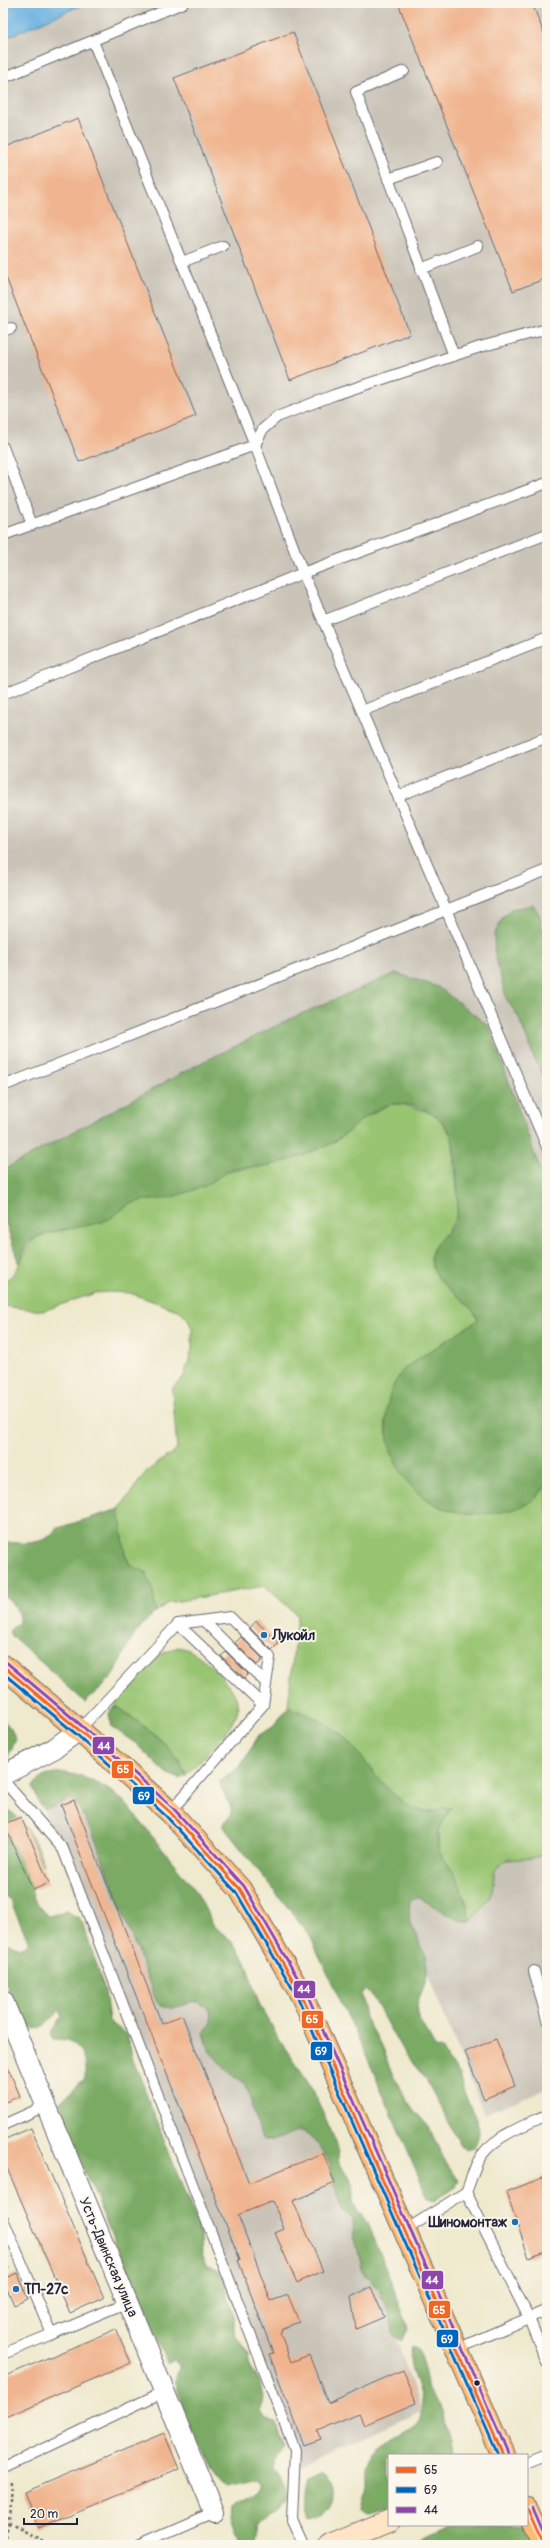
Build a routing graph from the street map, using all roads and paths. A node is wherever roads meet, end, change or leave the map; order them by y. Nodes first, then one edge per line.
1 (183, 3) edge
2 (93, 41) junction
3 (404, 71) dead end
4 (3, 78) edge
5 (437, 162) dead end
6 (388, 180) junction
7 (223, 246) dead end
8 (478, 246) dead end
9 (182, 262) junction
10 (421, 269) junction
11 (547, 329) edge
12 (454, 356) junction
13 (255, 445) junction
14 (3, 447) edge
15 (547, 483) edge
16 (32, 525) junction
17 (547, 534) edge
18 (3, 535) edge
19 (303, 573) junction
20 (323, 621) junction
21 (547, 638) edge
22 (3, 694) edge
23 (362, 711) junction
24 (547, 737) edge
25 (398, 796) junction
26 (547, 870) edge
27 (447, 910) junction
28 (3, 1086) edge
29 (547, 1147) edge
30 (204, 1621) junction
31 (178, 1624) junction
32 (3, 1666) edge
33 (266, 1683) junction
34 (263, 1705) junction
35 (79, 1730) junction
36 (3, 1775) edge
37 (3, 1780) edge
38 (170, 1812) junction
39 (534, 1972) dead end
40 (3, 2001) edge
41 (547, 2020) edge
42 (45, 2106) junction
43 (547, 2116) edge
44 (3, 2125) edge
45 (466, 2192) junction
46 (3, 2218) edge
47 (404, 2231) junction
48 (128, 2302) junction
49 (547, 2310) edge
50 (529, 2318) junction
51 (52, 2334) junction
52 (457, 2349) junction
53 (3, 2354) edge
54 (547, 2363) edge
55 (163, 2392) junction
56 (503, 2454) edge
57 (547, 2454) edge
58 (528, 2462) edge
59 (7, 2466) edge
60 (528, 2511) edge
61 (214, 2512) joint
62 (3, 2520) edge
63 (388, 2520) edge
64 (9, 2524) junction
65 (3, 2543) edge
66 (51, 2545) edge
67 (138, 2545) edge
68 (303, 2545) edge
69 (331, 2545) edge
70 (543, 2545) edge

1 - 2 lane
2 - 4 lane
2 - 9 lane
3 - 6 lane
5 - 6 lane
6 - 10 lane
7 - 9 lane
8 - 10 lane
9 - 13 lane
10 - 12 lane
11 - 12 lane
12 - 13 lane
13 - 16 lane
13 - 19 lane
14 - 16 lane
15 - 19 lane
16 - 18 lane
17 - 20 lane
19 - 20 lane
19 - 22 lane
20 - 23 lane
21 - 23 lane
23 - 25 lane
24 - 25 lane
25 - 27 lane
26 - 27 lane
27 - 28 lane
27 - 29 lane
30 - 31 lane
30 - 33 lane
30 - 33 lane
31 - 34 lane
31 - 35 lane
32 - 35 main road
33 - 34 lane
34 - 38 lane
35 - 36 street
35 - 38 main road
37 - 68 lane
38 - 47 main road
39 - 41 lane
40 - 42 street, Усть-Двинская улица
42 - 44 lane
42 - 48 street, Усть-Двинская улица
43 - 45 lane
45 - 47 lane
45 - 50 lane
46 - 51 lane
47 - 52 main road
48 - 51 lane
48 - 55 street, Усть-Двинская улица
49 - 50 lane
50 - 52 lane
50 - 54 lane
51 - 53 lane
52 - 56 main road
55 - 59 lane
55 - 61 street, Усть-Двинская улица
57 - 58 lane
59 - 64 path
60 - 70 main road
61 - 67 lane
62 - 64 path
63 - 69 main road
64 - 65 path
64 - 66 path

